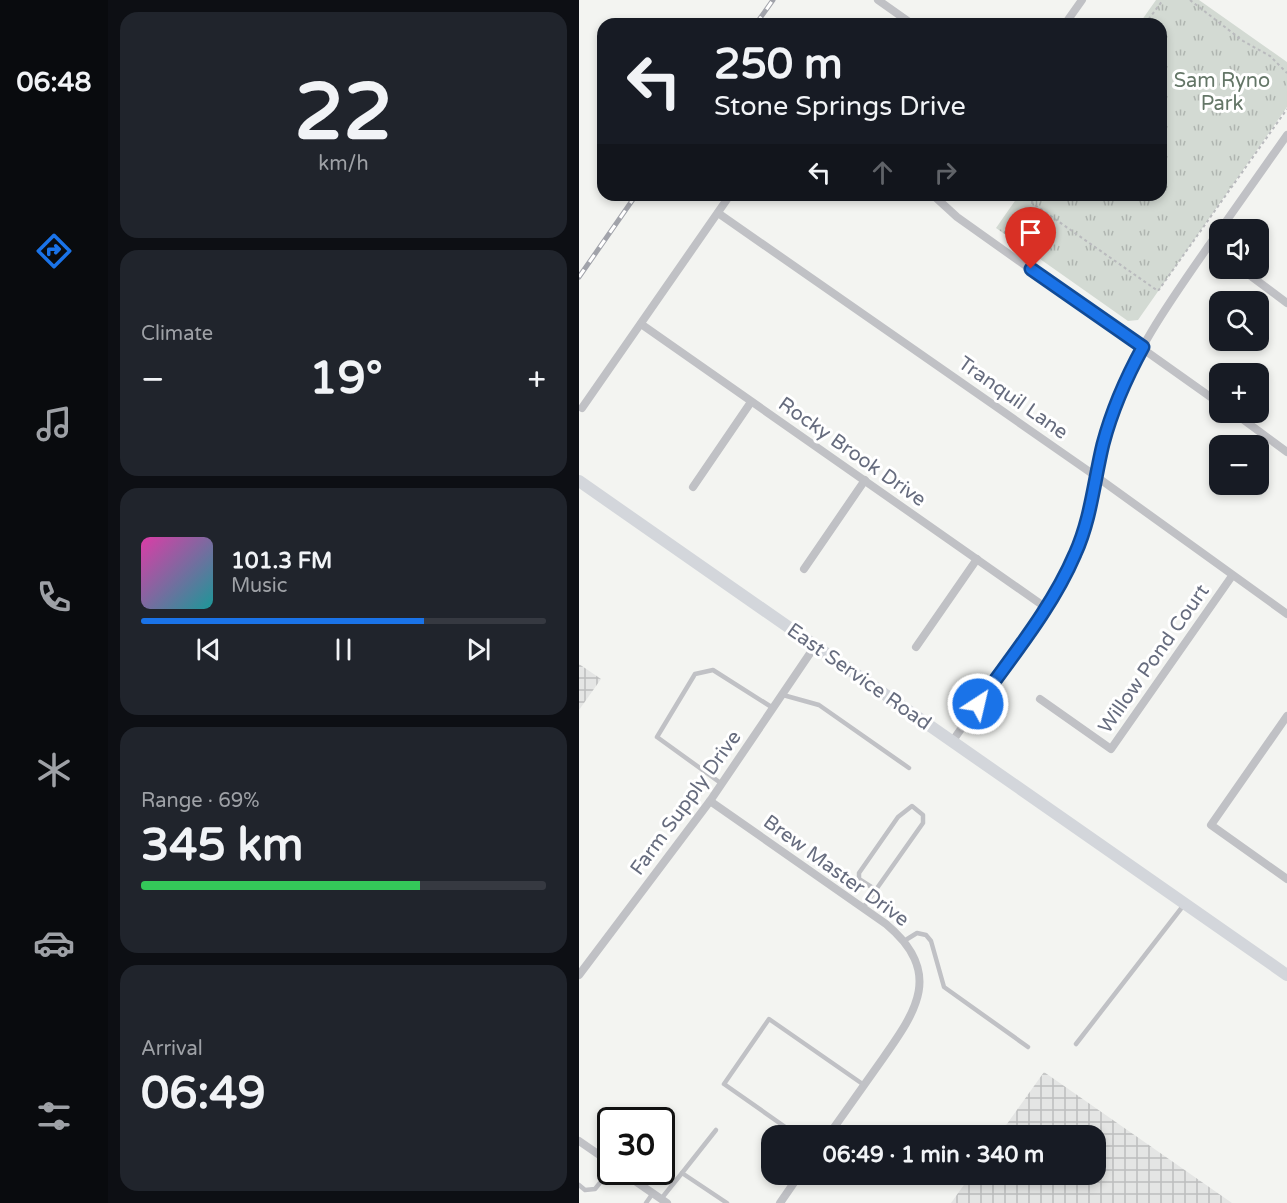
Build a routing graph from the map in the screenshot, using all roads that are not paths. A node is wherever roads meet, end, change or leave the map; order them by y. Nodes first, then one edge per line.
1 (878, 0) edge
2 (1082, 0) edge
3 (904, 18) edge
4 (1069, 18) edge
5 (1287, 135) edge
6 (1284, 146) edge
7 (726, 201) edge
8 (943, 201) edge
9 (718, 213) junction
10 (1228, 219) edge
11 (1208, 247) edge
12 (1255, 279) edge
13 (1287, 303) edge
14 (641, 324) junction
15 (1143, 347) junction
16 (1209, 396) edge
17 (751, 402) junction
18 (582, 408) dead end
19 (1248, 423) edge
20 (1287, 452) edge
21 (1097, 477) junction
22 (865, 480) junction
23 (579, 481) edge
24 (693, 487) dead end
25 (977, 560) junction
26 (804, 569) dead end
27 (1231, 576) junction
28 (1045, 607) junction
29 (1287, 614) edge
30 (815, 646) junction
31 (915, 647) dead end
32 (783, 695) junction
33 (1040, 699) dead end
34 (773, 708) junction
35 (1287, 716) edge
36 (952, 742) junction
37 (909, 768) dead end
38 (722, 784) junction
39 (710, 801) junction
40 (1287, 879) edge
41 (876, 890) junction
42 (1185, 904) junction
43 (863, 908) junction
44 (904, 941) junction
45 (579, 975) edge
46 (1287, 975) edge
47 (1076, 1044) dead end
48 (1028, 1047) dead end
49 (864, 1085) junction
50 (782, 1125) edge
51 (836, 1125) edge
52 (716, 1130) dead end
53 (579, 1141) edge
54 (597, 1153) edge
55 (682, 1173) junction
56 (579, 1185) edge
57 (598, 1185) edge
58 (641, 1185) edge
59 (792, 1185) edge
60 (653, 1193) junction
61 (664, 1201) edge
62 (646, 1203) edge
63 (727, 1203) edge
64 (780, 1203) edge

1 - 3 street
2 - 4 street
5 - 6 street
6 - 10 street
7 - 9 street
8 - 15 street
9 - 14 street
9 - 21 street, Tranquil Lane
11 - 15 street
12 - 13 street
14 - 17 street, Rocky Brook Drive
14 - 18 street
15 - 16 street
15 - 21 street
17 - 22 street, Rocky Brook Drive
17 - 24 street
19 - 20 street
21 - 27 street, Tranquil Lane
21 - 28 street
22 - 25 street, Rocky Brook Drive
22 - 26 street
23 - 30 street, East Service Road
25 - 28 street, Rocky Brook Drive
25 - 31 street
27 - 29 street, Tranquil Lane
27 - 33 street, Willow Pond Court
28 - 36 street
30 - 32 street, Farm Supply Drive
30 - 36 street, East Service Road
32 - 34 street, Farm Supply Drive
32 - 37 lane
34 - 38 street, Farm Supply Drive
34 - 38 lane
35 - 40 street
36 - 42 street, East Service Road
38 - 39 street, Farm Supply Drive
39 - 43 street, Brew Master Drive
39 - 45 street, Farm Supply Drive
41 - 41 lane
41 - 43 lane
42 - 46 street, East Service Road
42 - 47 lane
43 - 44 street, Brew Master Drive
44 - 48 lane
44 - 49 street, Brew Master Drive
49 - 50 lane
49 - 51 street, Brew Master Drive
52 - 55 lane
53 - 54 street
55 - 61 lane
55 - 63 lane
56 - 57 lane
58 - 60 street
59 - 64 street
60 - 61 street
60 - 62 lane

